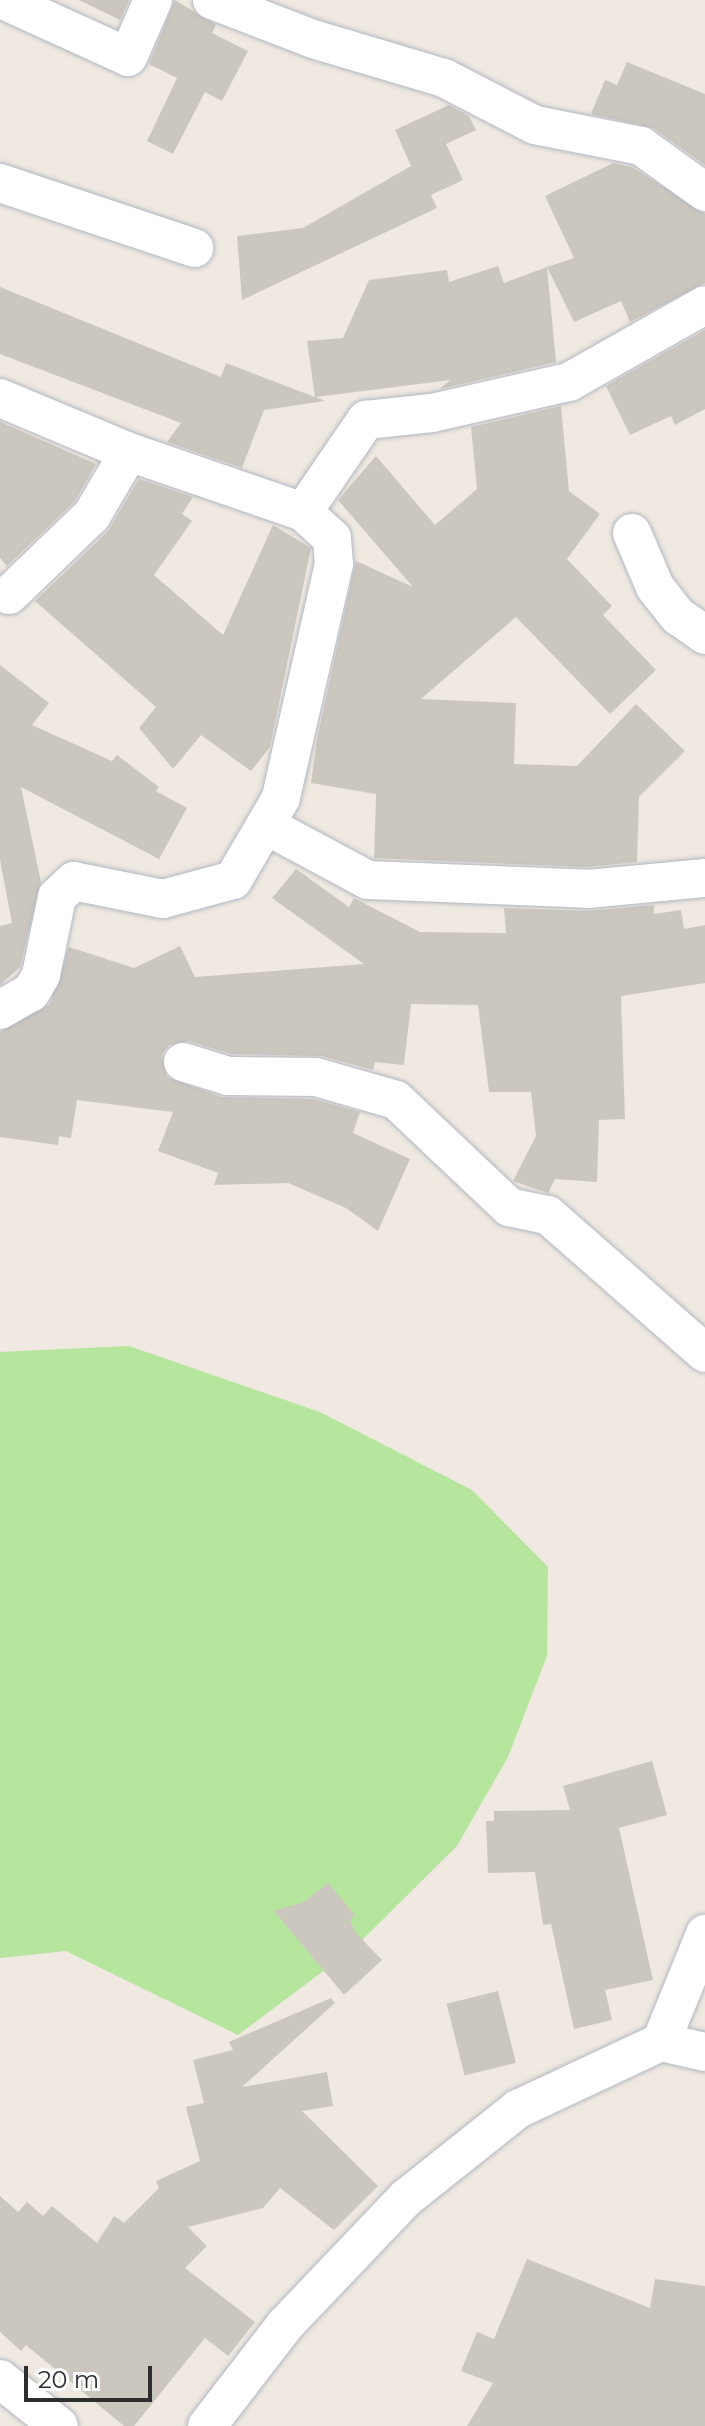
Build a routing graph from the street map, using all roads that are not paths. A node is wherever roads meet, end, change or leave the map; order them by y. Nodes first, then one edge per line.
1 (3, 0) edge
2 (153, 0) edge
3 (212, 0) edge
4 (0, 183) edge
5 (705, 192) edge
6 (194, 248) dead end
7 (705, 305) edge
8 (0, 398) edge
9 (129, 452) junction
10 (303, 512) junction
11 (632, 533) dead end
12 (9, 595) dead end
13 (705, 635) edge
14 (269, 827) junction
15 (705, 878) edge
16 (0, 1010) edge
17 (183, 1062) dead end
18 (705, 1353) edge
19 (705, 1934) edge
20 (661, 2042) junction
21 (705, 2052) edge
22 (0, 2379) edge
23 (0, 2415) edge
24 (51, 2420) edge
25 (207, 2426) edge

1 - 2 street
3 - 5 street
4 - 6 street
7 - 10 street
8 - 9 street
9 - 10 street
9 - 12 street
10 - 14 street
11 - 13 street
14 - 15 street
14 - 16 street
17 - 18 street
19 - 20 street
20 - 21 street
20 - 25 street
22 - 24 street
23 - 24 street

